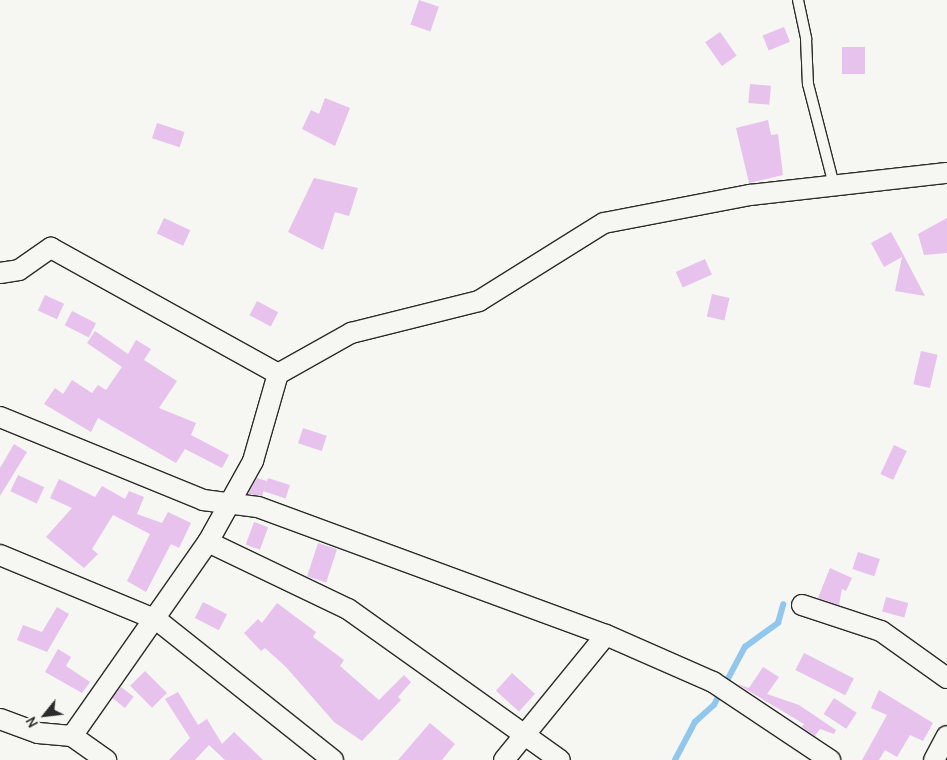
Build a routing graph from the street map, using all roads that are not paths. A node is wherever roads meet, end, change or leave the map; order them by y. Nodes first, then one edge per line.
1 (798, 0) edge
2 (947, 173) edge
3 (834, 185) junction
4 (0, 273) edge
5 (278, 374) junction
6 (0, 417) edge
7 (229, 503) junction
8 (208, 542) junction
9 (0, 555) edge
10 (802, 605) dead end
11 (157, 620) junction
12 (606, 635) junction
13 (947, 678) edge
14 (0, 719) edge
15 (72, 736) junction
16 (947, 736) edge
17 (525, 738) junction
18 (106, 760) edge
19 (333, 760) edge
20 (504, 760) edge
21 (560, 760) edge
22 (830, 760) edge
23 (934, 760) edge

1 - 3 lane
2 - 3 street
3 - 5 street
4 - 5 street
5 - 7 street
6 - 7 street
7 - 8 street
7 - 12 street
8 - 11 street
8 - 17 street
9 - 11 street
10 - 13 street
11 - 15 street
11 - 19 street
12 - 17 street
12 - 22 street
14 - 15 street
15 - 18 street
16 - 23 street
17 - 20 street
17 - 21 street

